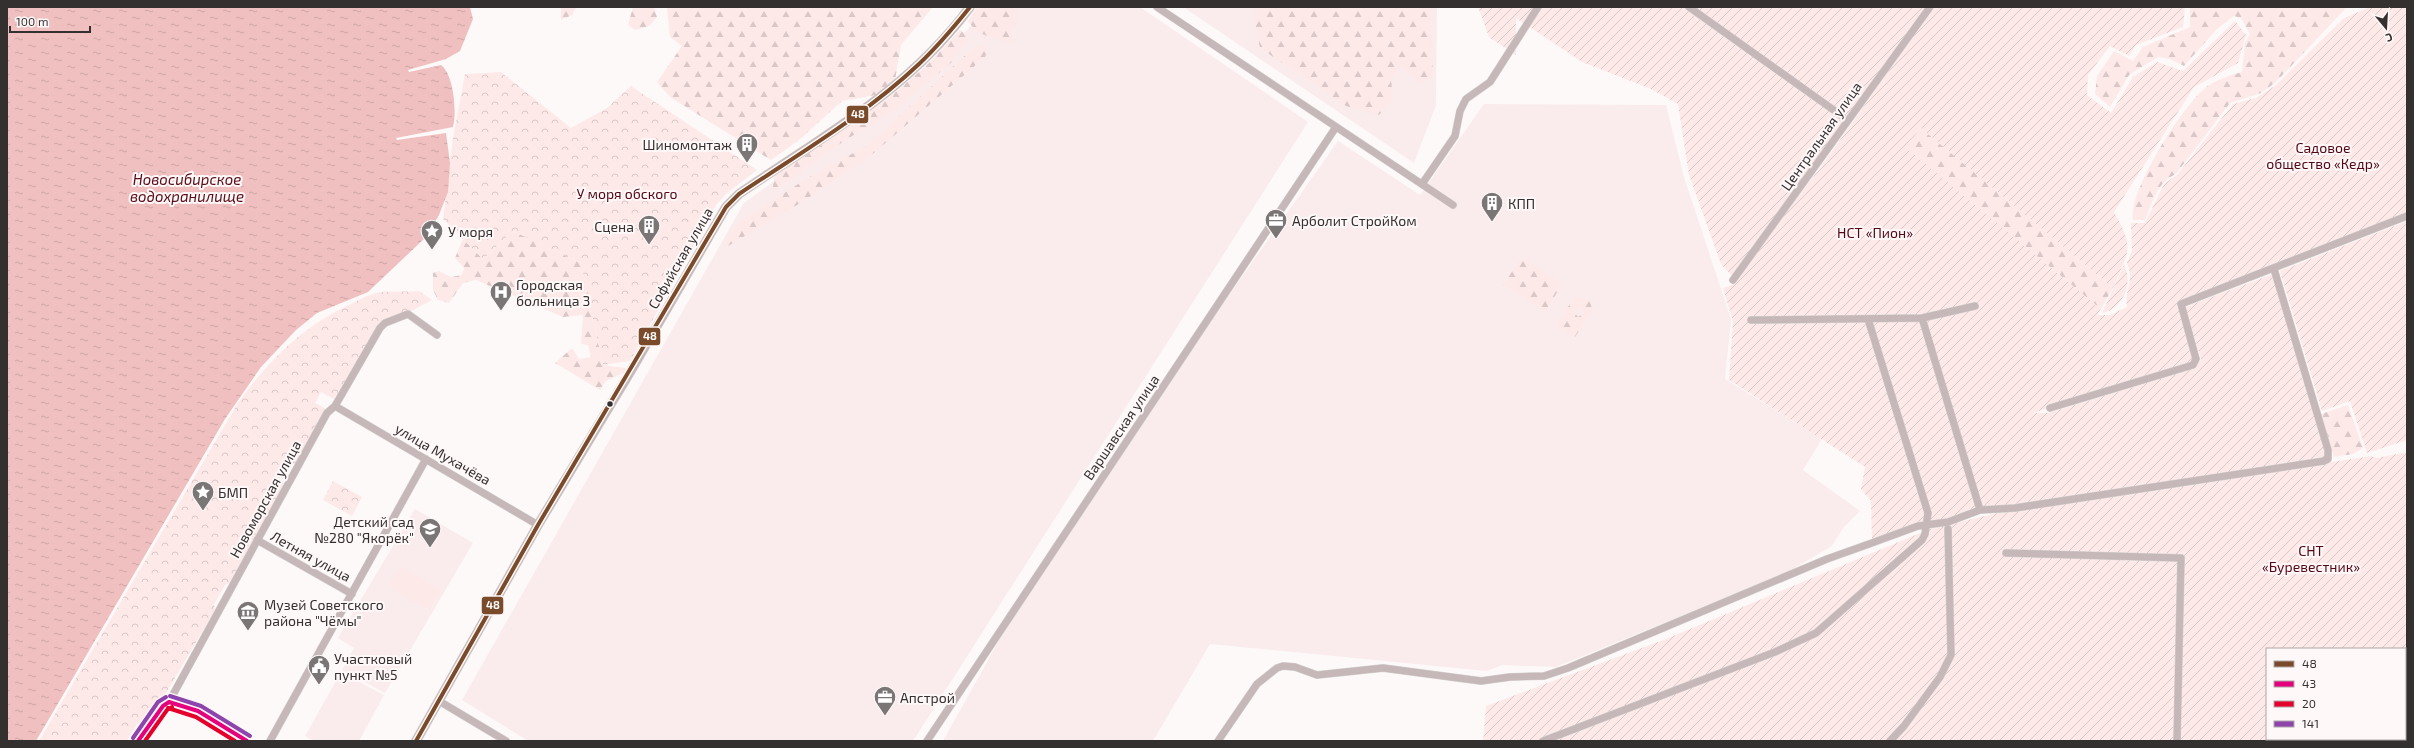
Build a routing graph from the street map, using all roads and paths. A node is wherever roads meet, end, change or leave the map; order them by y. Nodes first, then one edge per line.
1 (970, 7) edge
2 (1157, 7) edge
3 (1538, 7) edge
4 (1689, 7) edge
5 (1930, 7) edge
6 (1842, 116) dead end
7 (1336, 127) junction
8 (1422, 184) junction
9 (1453, 205) dead end
10 (2407, 216) edge
11 (2274, 269) junction
12 (1733, 280) dead end
13 (1975, 306) dead end
14 (1922, 318) junction
15 (1868, 319) junction
16 (1751, 320) dead end
17 (437, 335) dead end
18 (335, 406) junction
19 (2050, 408) dead end
20 (426, 459) junction
21 (1980, 510) junction
22 (538, 525) junction
23 (1926, 527) junction
24 (1948, 529) dead end
25 (257, 540) junction
26 (2006, 553) dead end
27 (352, 594) junction
28 (439, 701) junction
29 (168, 702) junction
30 (138, 741) edge
31 (247, 741) edge
32 (270, 741) edge
33 (416, 741) edge
34 (506, 741) edge
35 (927, 741) edge
36 (1218, 741) edge
37 (1543, 741) edge
38 (1890, 741) edge
39 (2177, 741) edge

1 - 22 main road, Софийская улица
2 - 7 street
3 - 8 street
4 - 6 street
5 - 12 street, Центральная улица
7 - 8 street
7 - 35 street, Варшавская улица
8 - 9 street
10 - 11 street
11 - 19 street
11 - 21 street
13 - 14 street
14 - 15 street
14 - 21 street
15 - 16 street
15 - 23 street
17 - 18 street, Новоморская улица
18 - 20 street, улица Мухачёва
18 - 25 street, Новоморская улица
20 - 22 street, улица Мухачёва
20 - 27 street
21 - 23 street
22 - 28 main road, Софийская улица
23 - 36 street
23 - 37 street
24 - 38 street
25 - 27 street, Летняя улица
25 - 29 street, Новоморская улица
26 - 39 street
27 - 32 street
28 - 33 main road, Софийская улица
28 - 34 street
29 - 30 street, Новоморская улица
29 - 31 street

